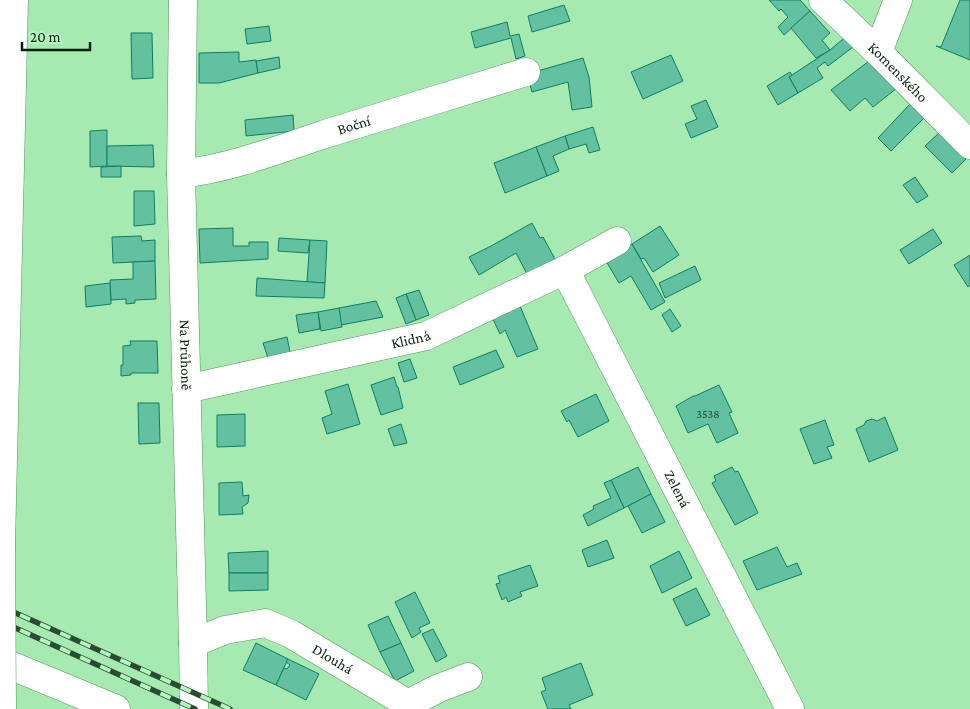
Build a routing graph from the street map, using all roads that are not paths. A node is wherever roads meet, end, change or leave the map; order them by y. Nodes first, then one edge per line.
1 (14, 0) edge
2 (183, 0) edge
3 (823, 0) edge
4 (898, 0) edge
5 (878, 52) junction
6 (526, 72) dead end
7 (970, 145) edge
8 (181, 174) junction
9 (617, 241) dead end
10 (565, 270) junction
11 (186, 389) junction
12 (1, 543) edge
13 (193, 644) junction
14 (0, 661) edge
15 (468, 677) dead end
16 (2, 709) edge
17 (116, 709) edge
18 (194, 709) edge
19 (790, 709) edge

1 - 12 street
2 - 8 street, Na Průhoně
3 - 5 street, Komenského
4 - 5 street
5 - 7 street, Komenského
6 - 8 street, Boční
8 - 11 street, Na Průhoně
9 - 10 street, Klidná
10 - 11 street, Klidná
10 - 19 street, Zelená
11 - 13 street, Na Průhoně
12 - 16 street, bridge
13 - 15 street, Dlouhá
13 - 18 street, Na Průhoně
14 - 17 street

